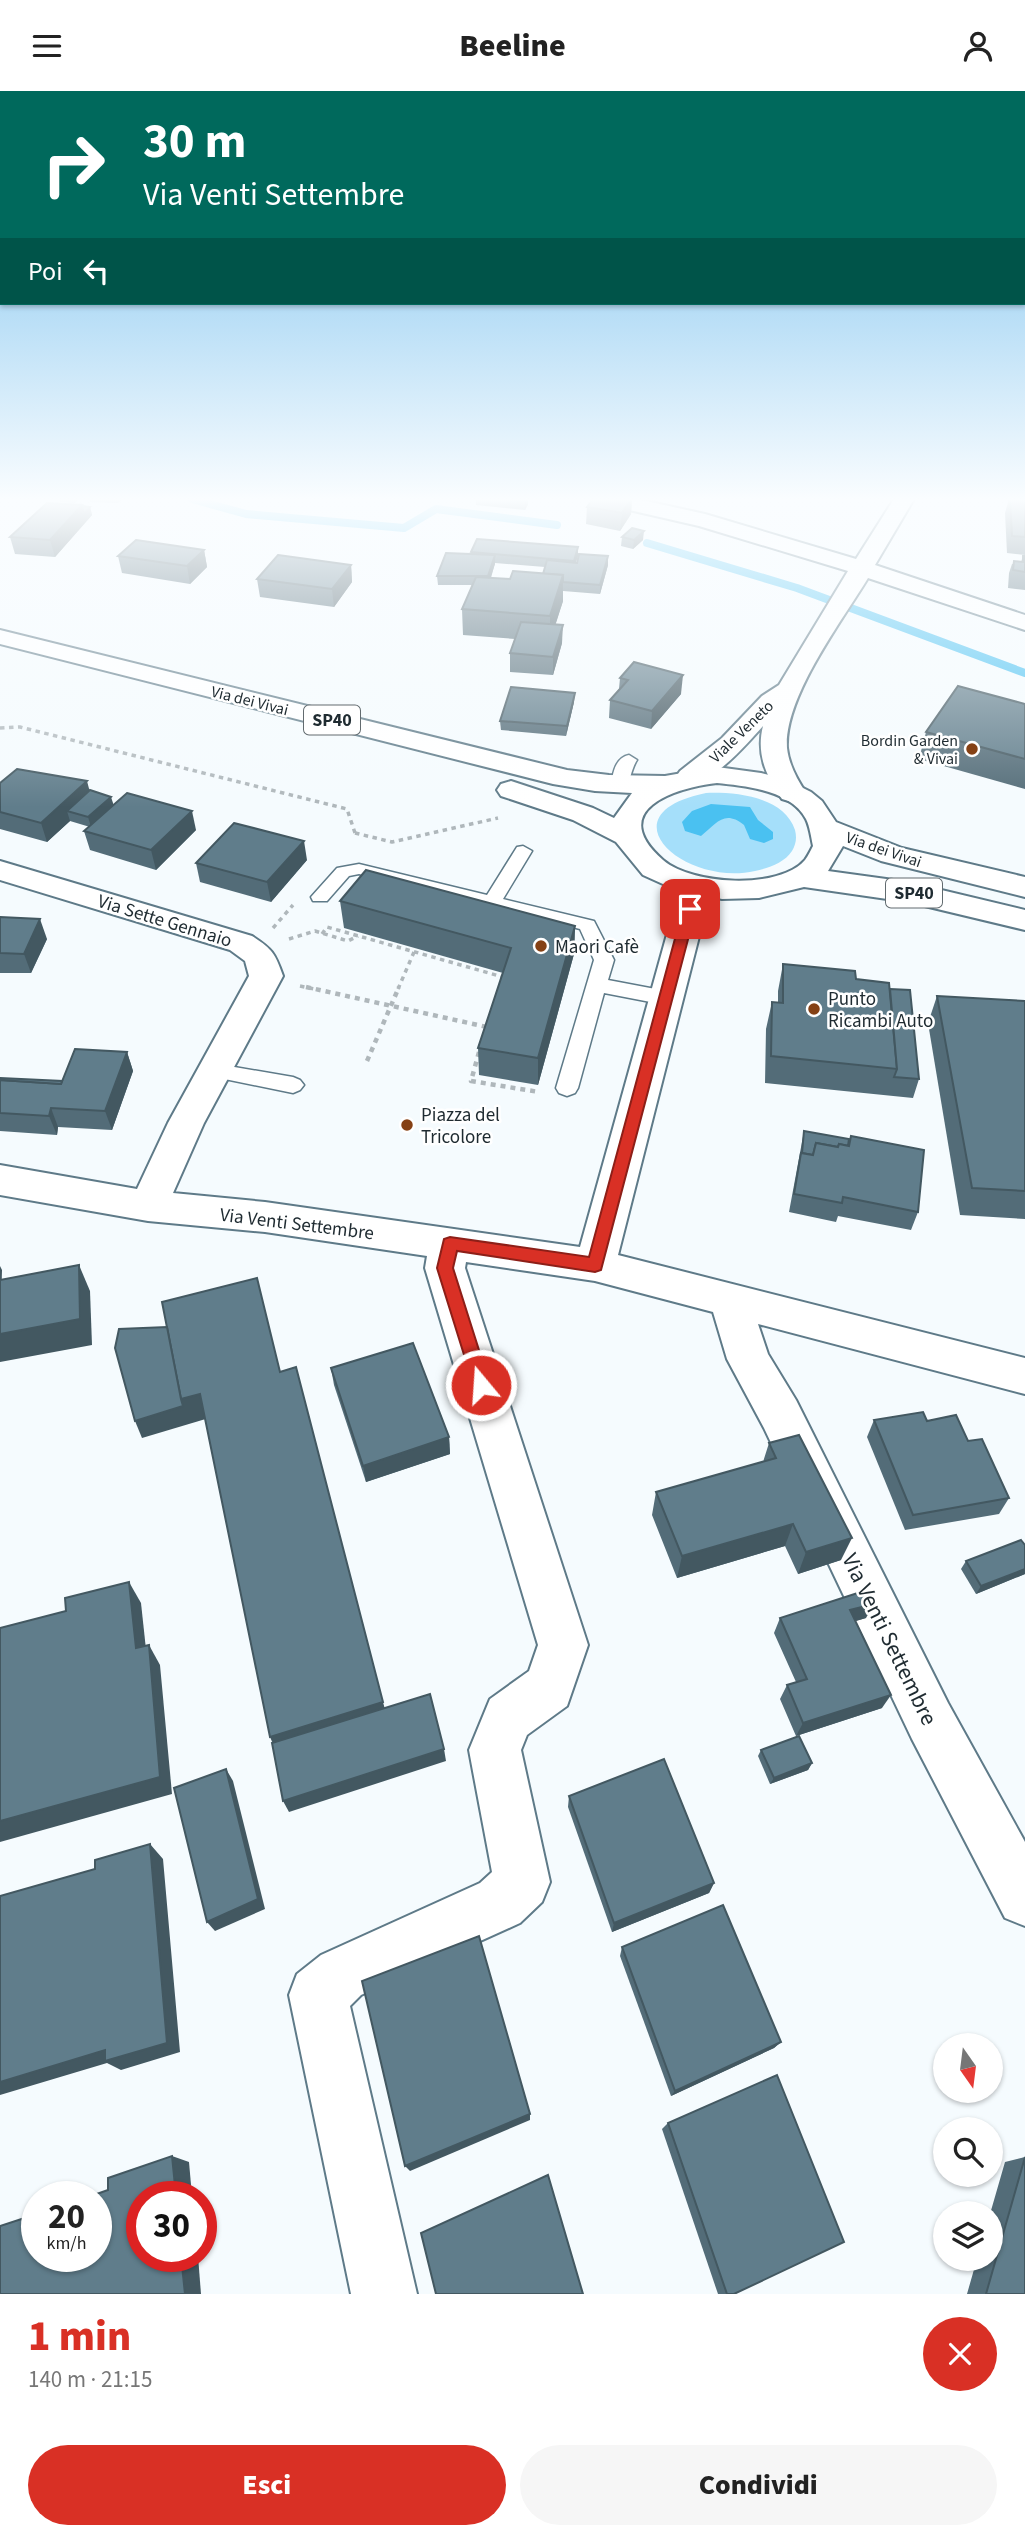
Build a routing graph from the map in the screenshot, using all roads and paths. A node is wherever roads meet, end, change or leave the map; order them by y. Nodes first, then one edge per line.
1 (841, 602) edge
2 (962, 602) edge
3 (1025, 623) edge
4 (0, 637) edge
5 (0, 660) edge
6 (793, 685) junction
7 (0, 728) edge
8 (629, 759) dead end
9 (678, 781) junction
10 (619, 785) junction
11 (792, 793) junction
12 (506, 812) dead end
13 (826, 828) junction
14 (628, 836) junction
15 (523, 851) dead end
16 (0, 870) edge
17 (801, 877) junction
18 (1025, 887) edge
19 (700, 888) junction
20 (320, 897) dead end
21 (492, 902) junction
22 (1025, 920) edge
23 (358, 936) dead end
24 (414, 952) junction
25 (597, 985) junction
26 (302, 987) dead end
27 (499, 989) edge
28 (666, 998) junction
29 (390, 1006) junction
30 (491, 1015) edge
31 (487, 1027) junction
32 (483, 1039) edge
33 (479, 1051) edge
34 (367, 1061) dead end
35 (217, 1071) junction
36 (293, 1085) dead end
37 (567, 1088) joint
38 (0, 1180) edge
39 (148, 1206) junction
40 (450, 1243) junction
41 (595, 1265) junction
42 (730, 1300) junction
43 (1025, 1376) edge
44 (1025, 1898) edge
45 (384, 2294) edge

1 - 6 street, Viale Veneto
2 - 3 street
4 - 10 street, Via dei Vivai / SP40
5 - 14 street, Via dei Vivai / SP40
6 - 9 street, Viale Veneto
6 - 11 street, Viale Veneto
7 - 12 path
8 - 10 lane
9 - 10 street, Via dei Vivai / SP40
9 - 11 street, SP40
9 - 14 street
11 - 13 street, SP40
13 - 17 street, SP40
13 - 18 street, Via dei Vivai / SP40
14 - 19 street, SP40
15 - 21 lane
16 - 35 street, Via Sette Gennaio
17 - 19 street, SP40
17 - 22 street, Via dei Vivai / SP40
19 - 28 street
20 - 21 lane
21 - 25 lane
23 - 24 path
24 - 27 path
24 - 29 path
25 - 28 lane
25 - 37 lane
26 - 29 path
28 - 41 street
29 - 31 path
29 - 34 path
30 - 31 path
31 - 32 path
33 - 37 path
35 - 36 lane
35 - 39 street, Via Sette Gennaio
38 - 39 street, Via Venti Settembre
39 - 40 street, Via Venti Settembre
40 - 41 street, Via Venti Settembre
40 - 45 street
41 - 42 street, Via Venti Settembre
42 - 43 street, Via Venti Settembre
42 - 44 street, Via Venti Settembre

